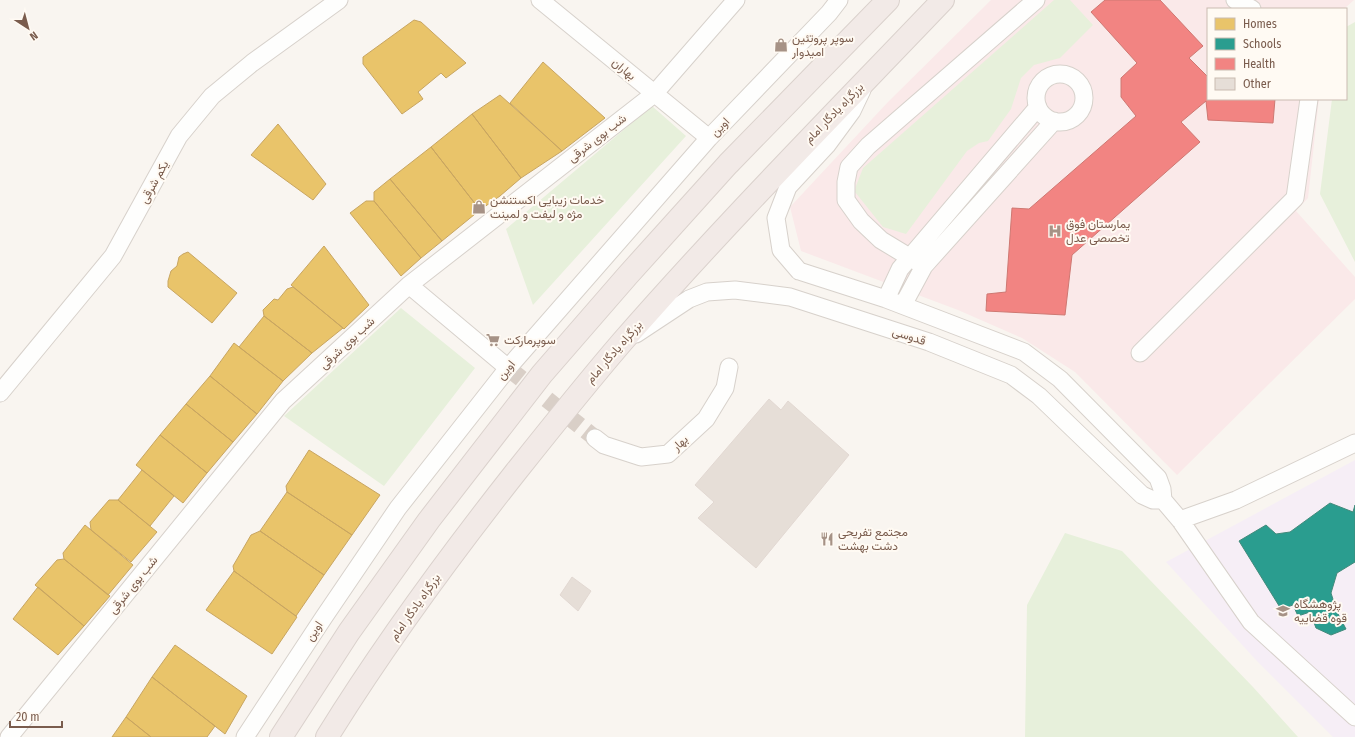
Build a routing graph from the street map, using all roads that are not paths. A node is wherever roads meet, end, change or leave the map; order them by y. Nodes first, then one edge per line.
1 (339, 0) edge
2 (540, 0) edge
3 (736, 0) edge
4 (839, 0) edge
5 (888, 0) edge
6 (943, 0) edge
7 (960, 0) edge
8 (1036, 0) edge
9 (1236, 0) edge
10 (1250, 8) edge
11 (911, 34) junction
12 (867, 78) junction
13 (654, 94) junction
14 (1309, 100) edge
15 (1038, 107) junction
16 (1054, 121) junction
17 (709, 138) junction
18 (917, 261) junction
19 (798, 271) junction
20 (409, 285) junction
21 (790, 298) junction
22 (886, 299) junction
23 (903, 306) junction
24 (621, 343) junction
25 (1140, 353) dead end
26 (729, 367) dead end
27 (508, 368) junction
28 (0, 393) edge
29 (595, 438) tunnel mouth
30 (1355, 443) edge
31 (1162, 500) junction
32 (1180, 520) junction
33 (342, 712) junction
34 (1355, 717) edge
35 (8, 737) edge
36 (245, 737) edge
37 (281, 737) edge
38 (327, 737) edge
39 (330, 737) edge

1 - 28 street, یکم شرقی
2 - 13 street, بهاران
3 - 13 street, شب بوی شرقی
4 - 17 street, اوین
5 - 37 highway
6 - 11 highway, بزرگراه یادگار امام
7 - 11 highway
8 - 18 street
9 - 10 street
11 - 12 highway, بزرگراه یادگار امام
12 - 19 street
12 - 24 highway, بزرگراه یادگار امام
13 - 17 street, بهاران
13 - 20 street, شب بوی شرقی
14 - 25 street
15 - 16 street
15 - 16 street
15 - 18 street
16 - 18 street
17 - 27 street, اوین
18 - 22 street
18 - 23 street
19 - 21 street
19 - 22 street
20 - 27 street
20 - 35 street, شب بوی شرقی
21 - 24 street, قدوسی
21 - 31 street, قدوسی
22 - 23 street
23 - 31 street
24 - 33 highway, بزرگراه یادگار امام
26 - 29 street, بهار
27 - 36 street, اوین
30 - 32 street
31 - 32 street
32 - 34 street
33 - 38 highway, بزرگراه یادگار امام
33 - 39 street

